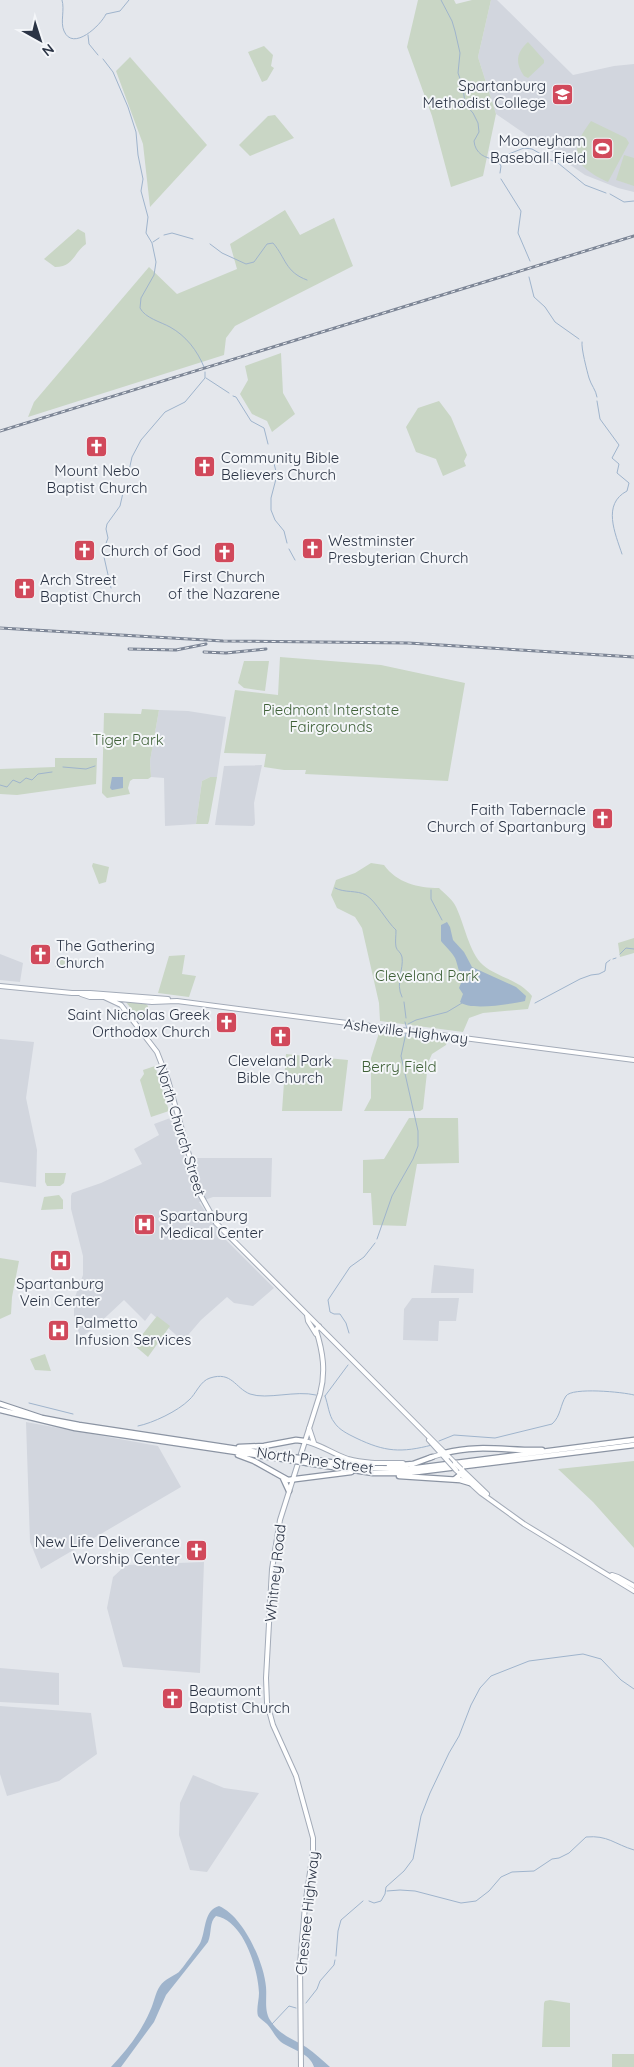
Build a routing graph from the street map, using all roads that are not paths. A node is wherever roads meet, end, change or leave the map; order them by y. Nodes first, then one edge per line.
1 (0, 986) edge
2 (104, 996) junction
3 (634, 1060) edge
4 (307, 1314) junction
5 (319, 1326) junction
6 (326, 1333) junction
7 (319, 1339) junction
8 (0, 1404) edge
9 (0, 1410) edge
10 (309, 1427) junction
11 (421, 1430) junction
12 (634, 1440) edge
13 (304, 1441) junction
14 (314, 1443) junction
15 (634, 1447) edge
16 (220, 1448) junction
17 (436, 1448) junction
18 (561, 1450) junction
19 (443, 1454) junction
20 (433, 1457) junction
21 (307, 1461) junction
22 (376, 1468) junction
23 (458, 1468) junction
24 (360, 1471) junction
25 (385, 1473) junction
26 (283, 1478) junction
27 (293, 1479) junction
28 (454, 1479) junction
29 (470, 1484) junction
30 (289, 1491) junction
31 (492, 1500) junction
32 (610, 1575) junction
33 (634, 1586) edge
34 (634, 1591) edge
35 (266, 1678) joint
36 (301, 2067) edge

1 - 2 main road, North Church Street
2 - 3 main road, Asheville Highway
2 - 4 main road, North Church Street
4 - 5 main road, North Church Street
4 - 7 main road
5 - 6 main road, North Church Street
5 - 7 main road, Whitney Road
6 - 7 main road
6 - 11 main road, North Church Street
7 - 10 main road, Whitney Road
8 - 16 highway, North Pine Street
9 - 16 highway, North Pine Street
10 - 13 main road, Whitney Road
10 - 14 main road
11 - 17 main road, North Church Street
11 - 19 main road, North Church Street
12 - 18 highway, North Pine Street
13 - 14 main road
13 - 16 highway
13 - 27 main road, Whitney Road
14 - 20 main road
15 - 25 highway, North Pine Street
16 - 21 highway, North Pine Street, bridge
16 - 26 highway
17 - 19 main road, North Church Street
17 - 20 main road
18 - 19 highway
18 - 22 highway, North Pine Street
19 - 20 main road
19 - 23 main road, North Church Street, bridge
20 - 22 highway
21 - 22 highway, North Pine Street
21 - 24 highway, North Pine Street
23 - 28 highway
23 - 29 main road
23 - 31 main road
24 - 25 highway, North Pine Street
24 - 27 highway
25 - 28 highway
26 - 27 highway
26 - 30 highway
27 - 30 main road, Whitney Road
28 - 29 highway
29 - 31 main road
30 - 35 main road, Whitney Road
31 - 32 main road
32 - 33 main road
32 - 34 main road
35 - 36 main road, Chesnee Highway

